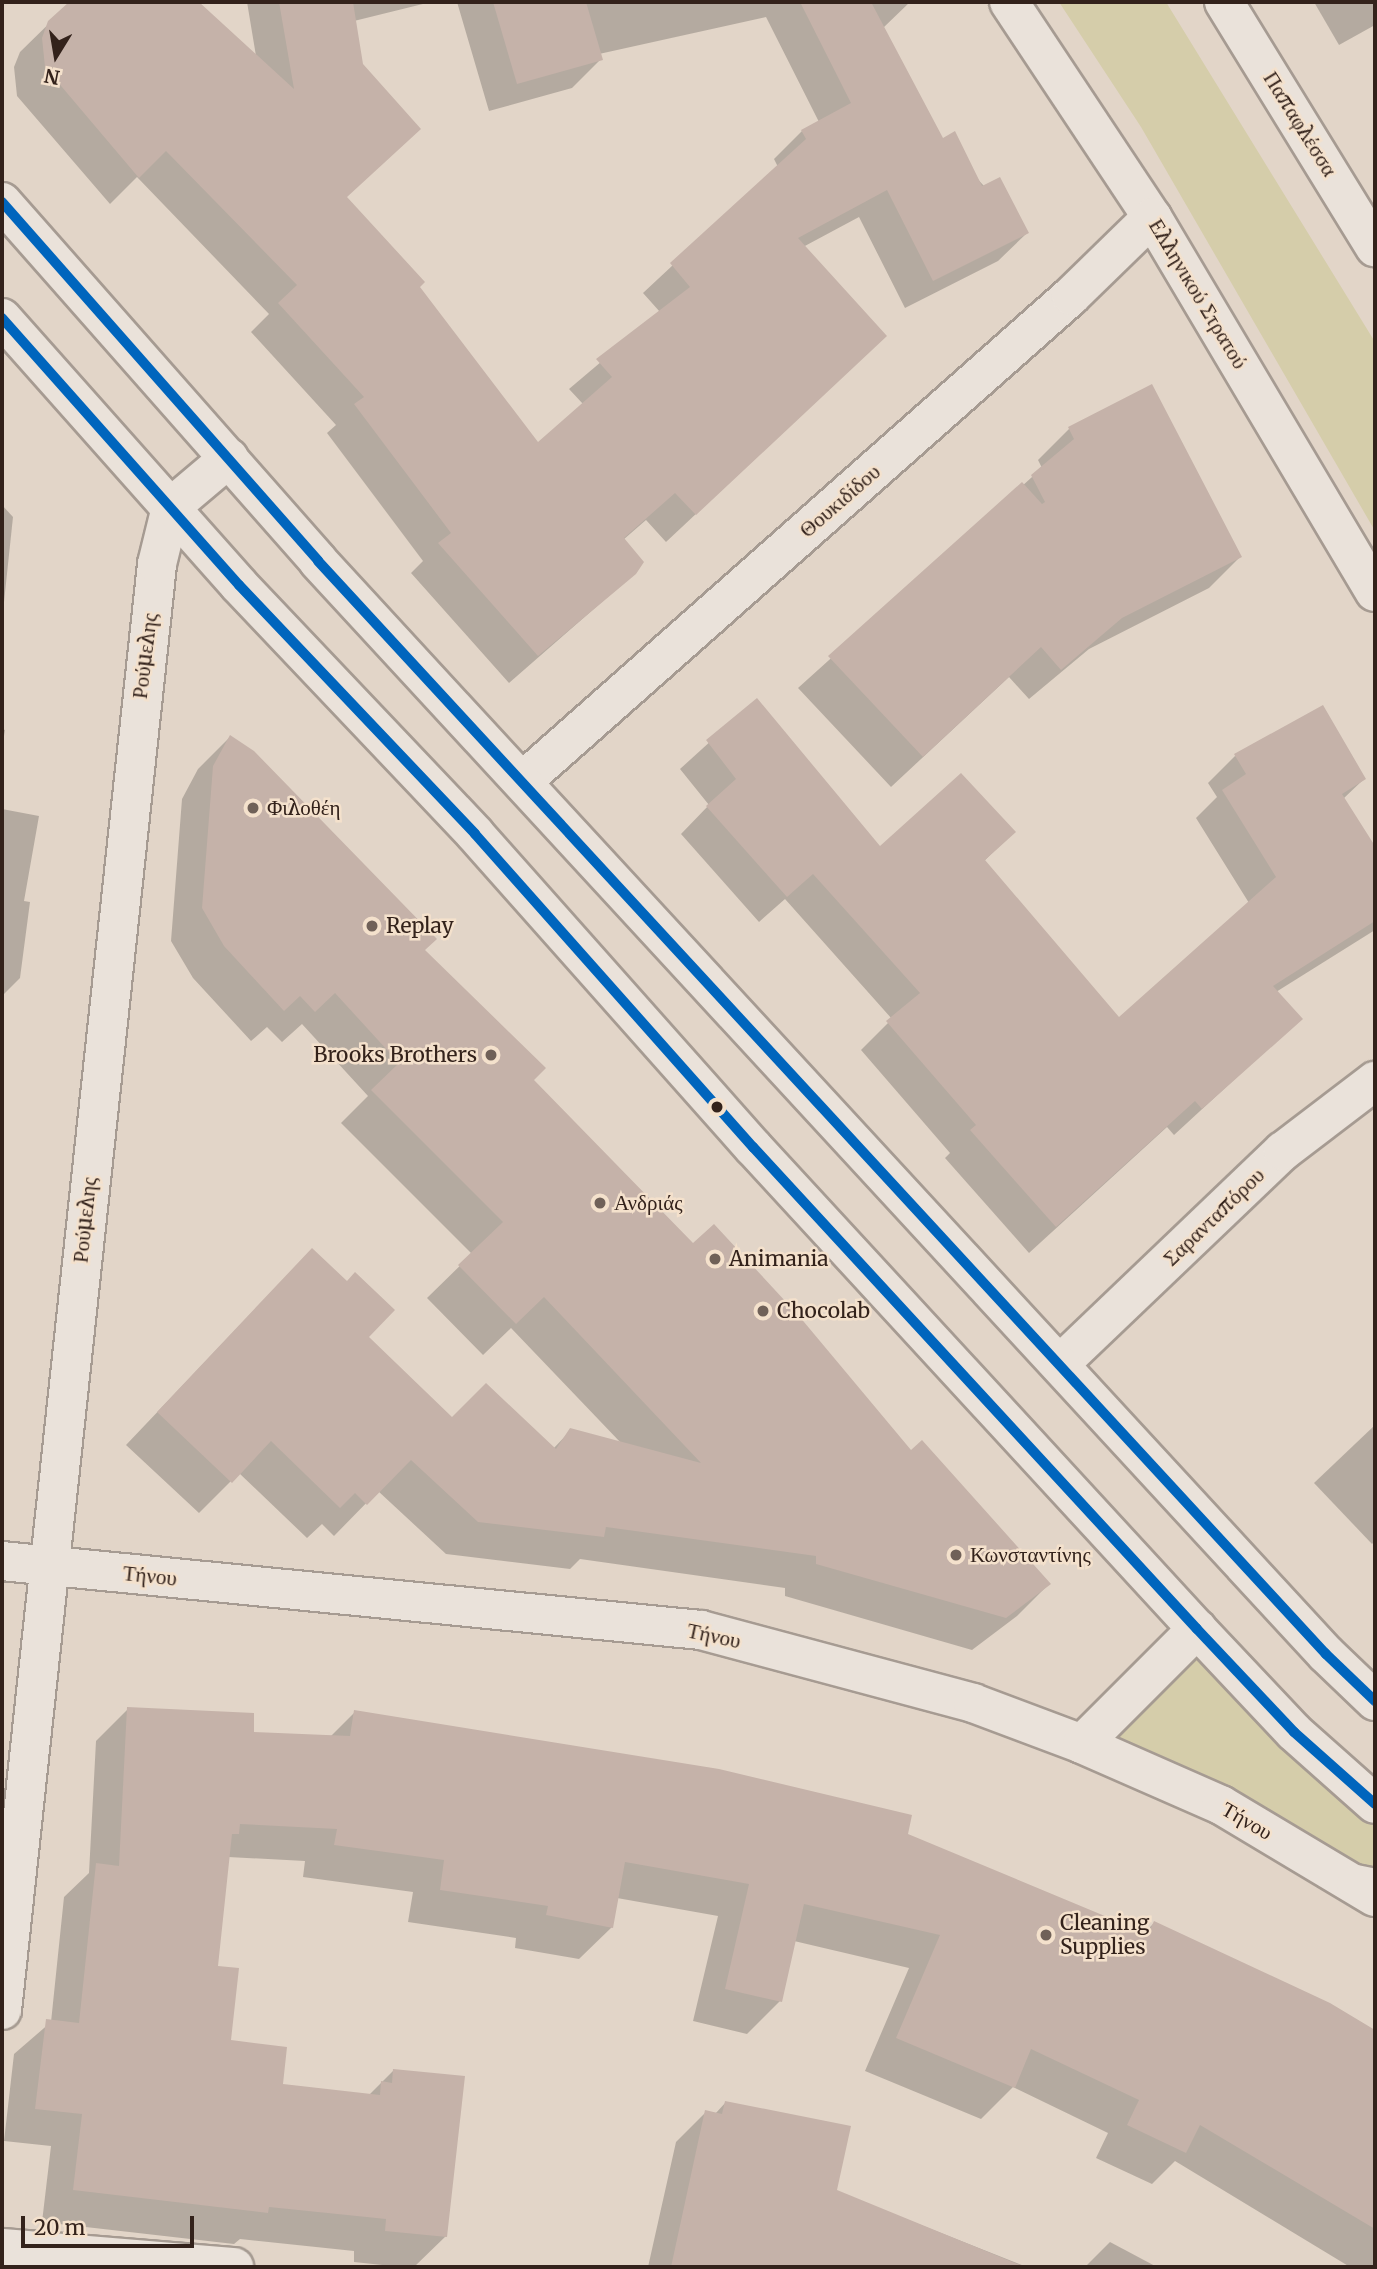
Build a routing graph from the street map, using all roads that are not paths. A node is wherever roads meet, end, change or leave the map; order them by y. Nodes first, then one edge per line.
1 (1009, 2) edge
2 (1224, 2) edge
3 (2, 202) edge
4 (1152, 217) junction
5 (1375, 247) edge
6 (2, 318) edge
7 (229, 458) junction
8 (171, 507) junction
9 (1375, 592) edge
10 (524, 780) junction
11 (1375, 1081) edge
12 (1061, 1363) junction
13 (2, 1561) edge
14 (48, 1566) junction
15 (1198, 1629) junction
16 (1375, 1701) edge
17 (1082, 1744) junction
18 (1375, 1804) edge
19 (1369, 1890) edge
20 (2, 2010) edge
21 (2, 2248) edge
22 (234, 2267) edge

1 - 4 street, Ελληνικού Στρατού
2 - 5 street, Παπαφλέσσα
3 - 7 street
4 - 9 street, Ελληνικού Στρατού
4 - 10 street, Θουκιδίδου
6 - 8 street
7 - 8 street
7 - 10 street
8 - 14 street, Ρούμελης
8 - 15 street
10 - 12 street
11 - 12 street, Σαρανταπόρου
12 - 16 street
13 - 14 street, Τήνου
14 - 17 street, Τήνου
14 - 20 street, Ρούμελης
15 - 17 street
15 - 18 street
17 - 19 street, Τήνου
21 - 22 street

